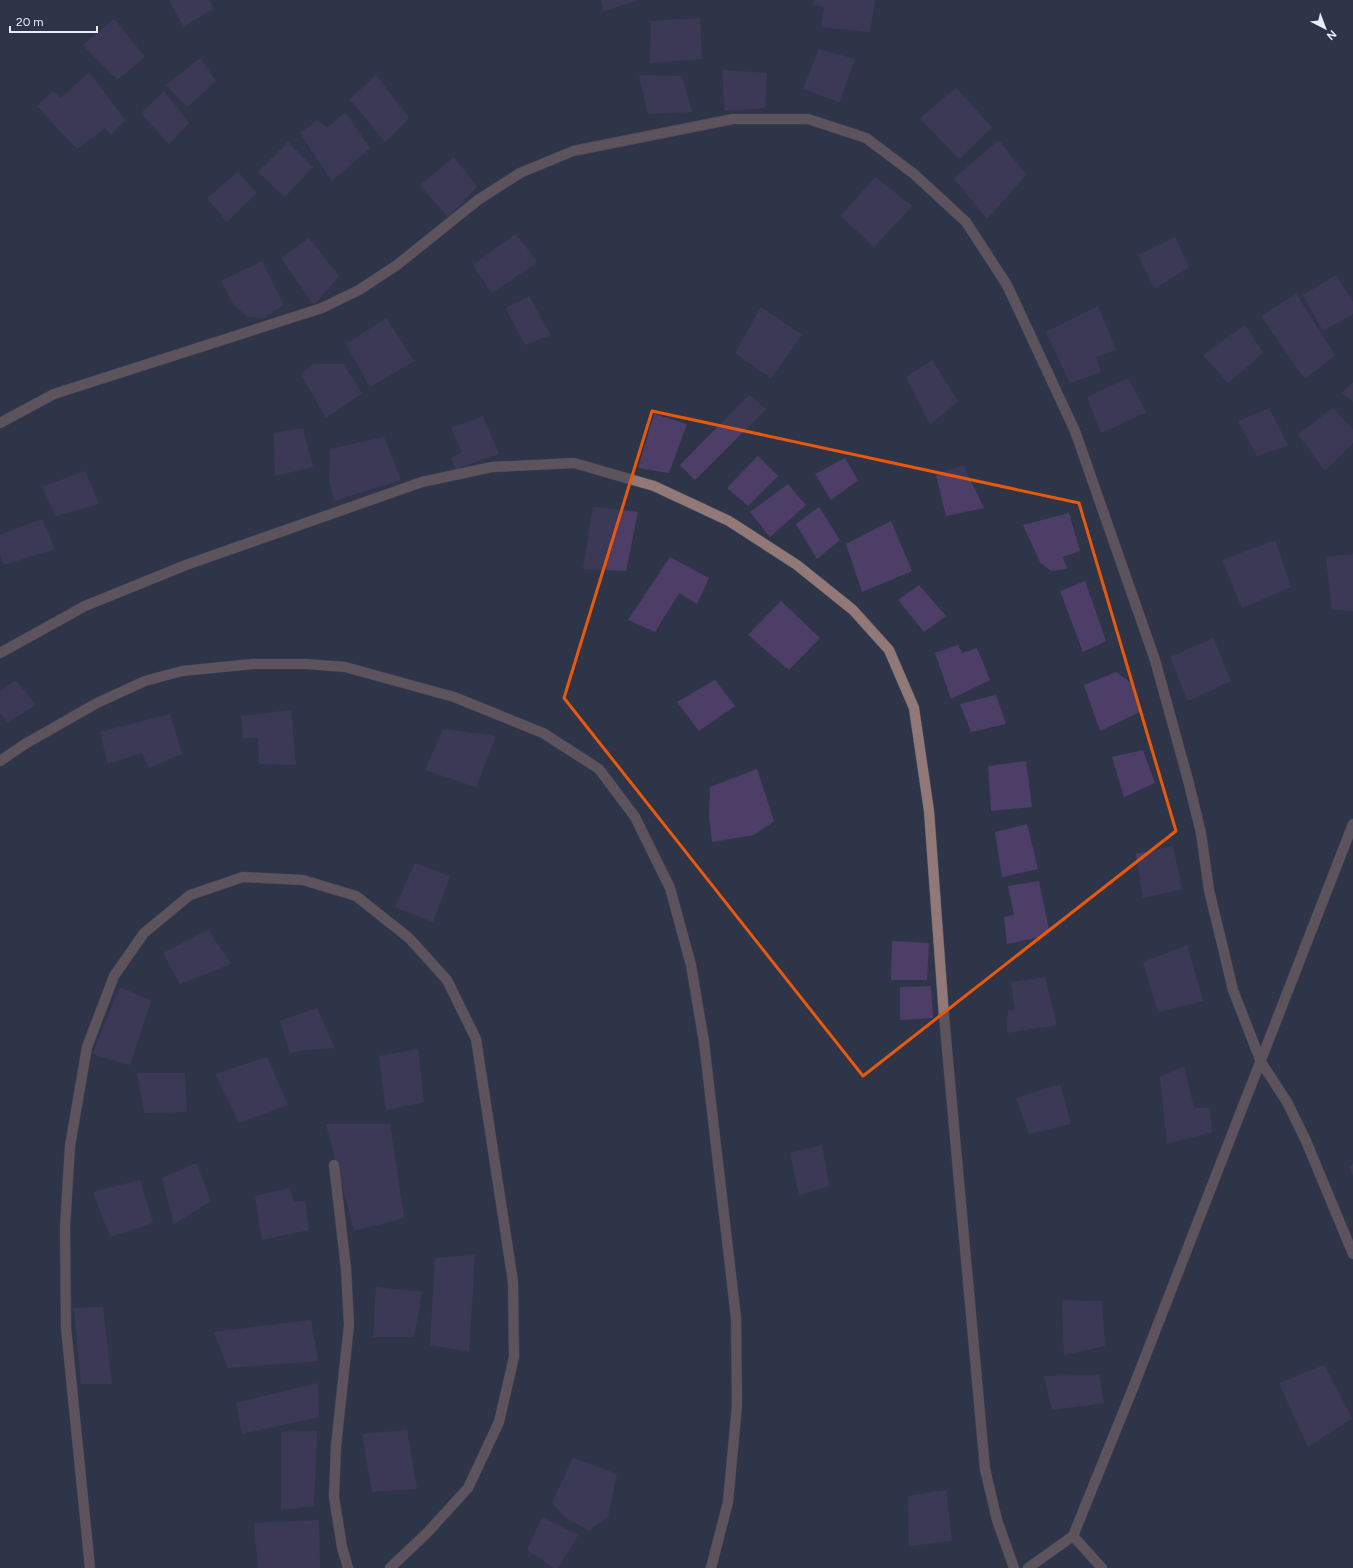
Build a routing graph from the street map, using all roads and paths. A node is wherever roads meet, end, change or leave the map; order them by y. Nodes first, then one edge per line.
1 (0, 422) edge
2 (0, 653) edge
3 (0, 761) edge
4 (1353, 824) edge
5 (1261, 1062) junction
6 (334, 1165) dead end
7 (1353, 1254) edge
8 (1073, 1536) junction
9 (90, 1568) edge
10 (348, 1568) edge
11 (390, 1568) edge
12 (711, 1568) edge
13 (1014, 1568) edge
14 (1028, 1568) edge
15 (1102, 1568) edge

1 - 5 street
2 - 13 street
3 - 12 street
4 - 5 street
5 - 7 street
5 - 8 street
6 - 10 street
8 - 14 street
8 - 15 street
9 - 11 street

